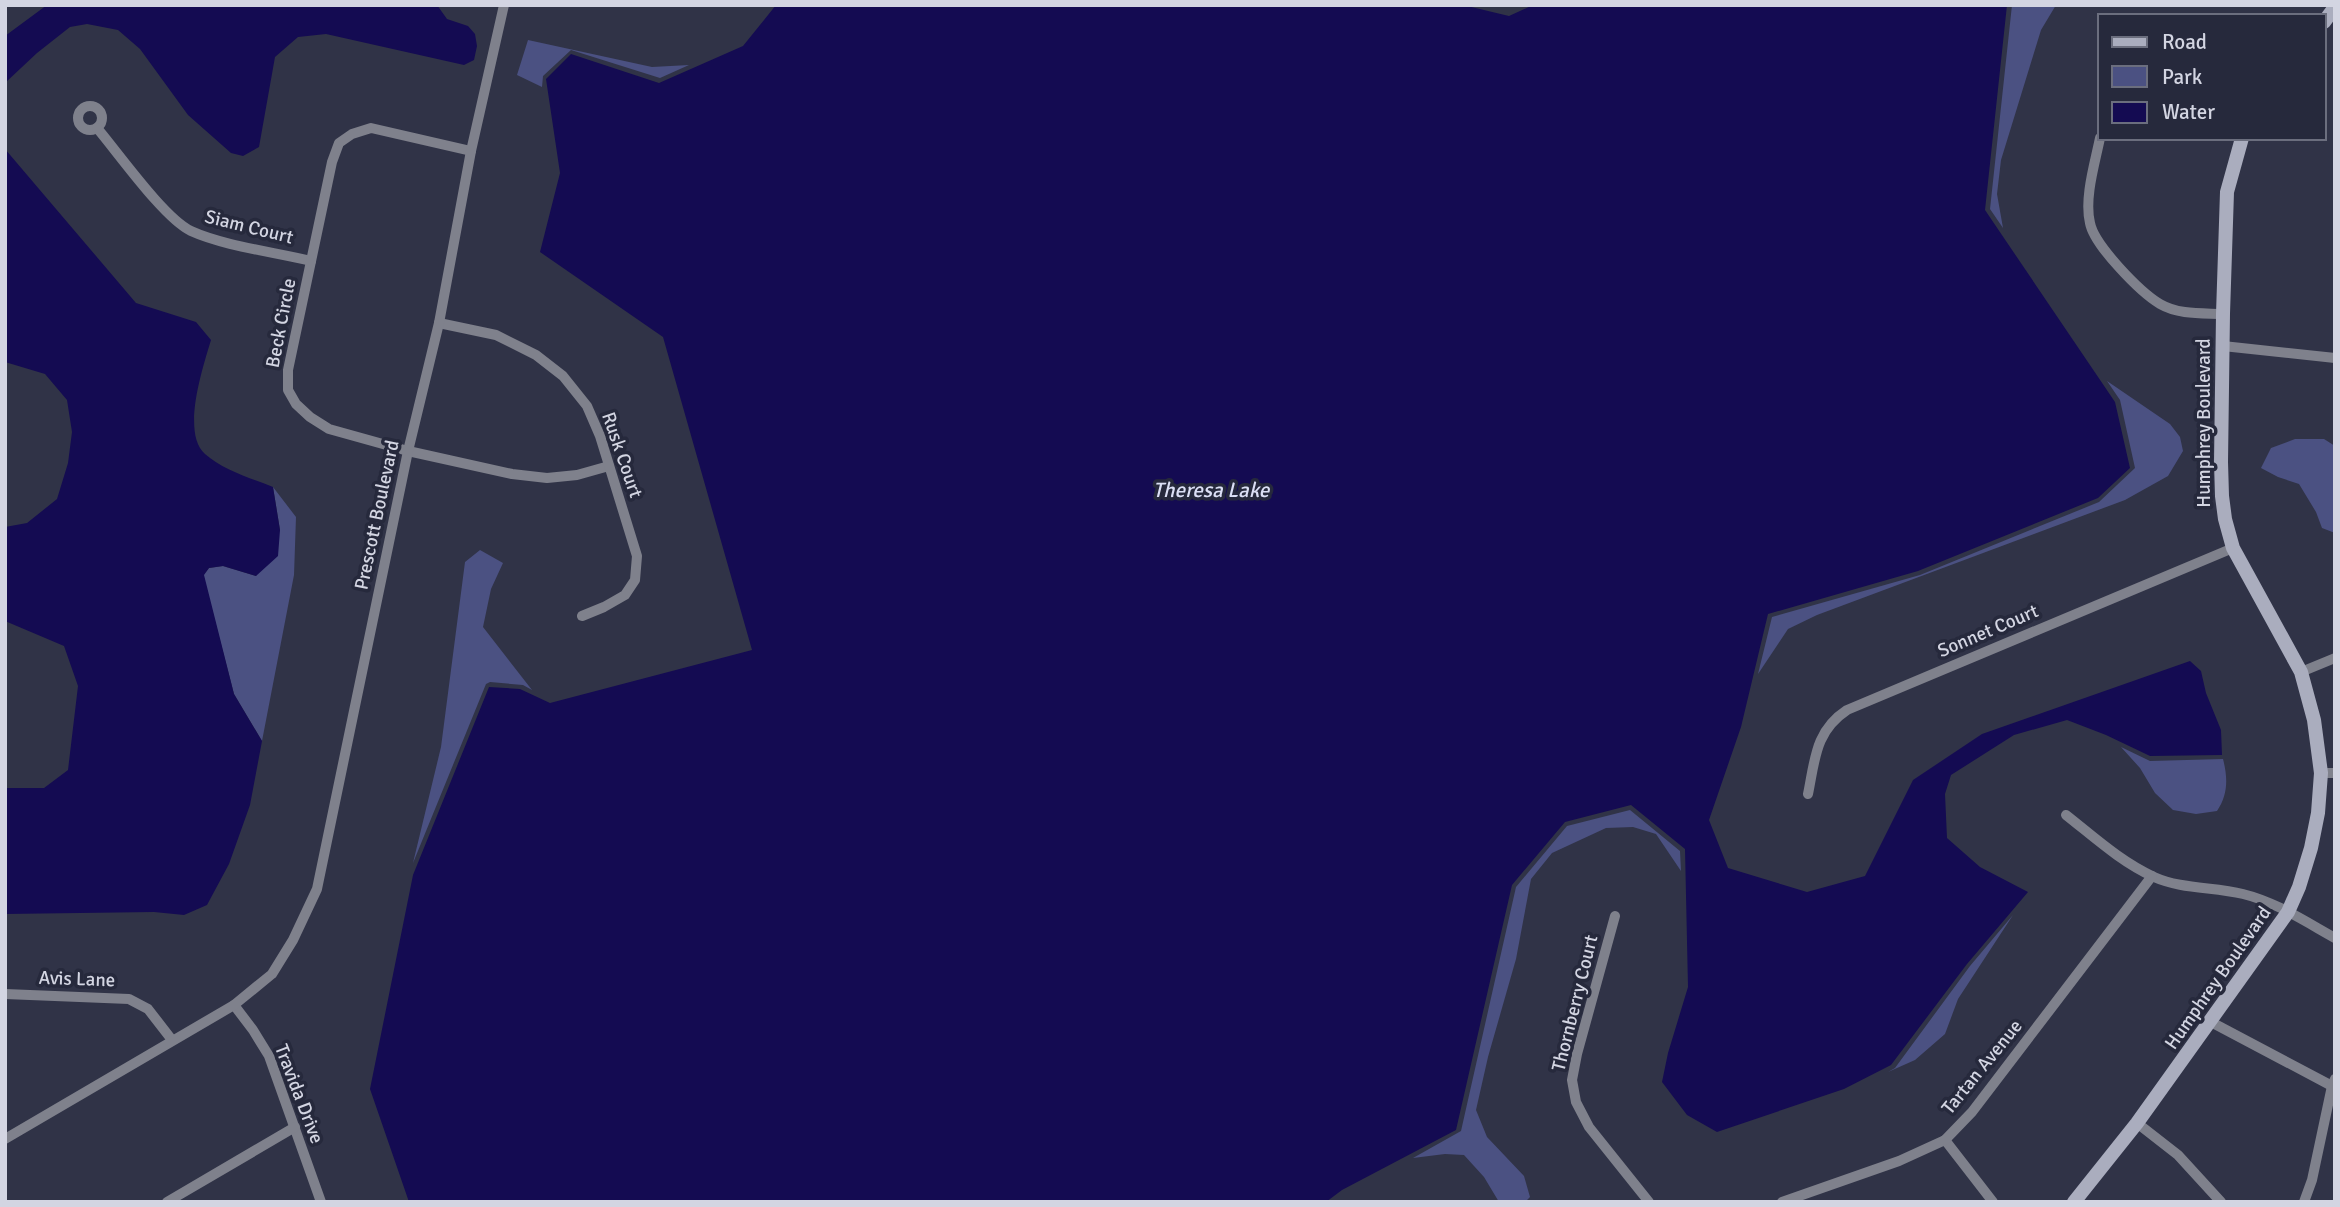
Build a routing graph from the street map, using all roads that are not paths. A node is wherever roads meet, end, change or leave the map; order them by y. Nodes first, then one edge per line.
1 (504, 5) edge
2 (97, 128) dead end
3 (2100, 140) edge
4 (2241, 140) edge
5 (471, 151) junction
6 (311, 261) junction
7 (2223, 314) junction
8 (439, 323) junction
9 (2223, 346) junction
10 (2335, 358) edge
11 (408, 451) junction
12 (608, 466) junction
13 (2233, 548) junction
14 (582, 616) dead end
15 (2335, 658) edge
16 (2301, 672) junction
17 (2328, 773) edge
18 (1808, 794) dead end
19 (2066, 815) dead end
20 (2152, 876) junction
21 (2288, 912) junction
22 (1615, 915) dead end
23 (2335, 939) edge
24 (5, 994) edge
25 (234, 1005) junction
26 (2211, 1022) junction
27 (172, 1040) junction
28 (2333, 1082) edge
29 (2137, 1123) junction
30 (295, 1128) junction
31 (5, 1139) edge
32 (1945, 1140) junction
33 (1808, 1193) junction
34 (167, 1202) edge
35 (321, 1202) edge
36 (1649, 1202) edge
37 (1782, 1202) edge
38 (1816, 1202) edge
39 (1993, 1202) edge
40 (2074, 1202) edge
41 (2221, 1202) edge
42 (2304, 1202) edge

1 - 5 street, Prescott Boulevard
2 - 6 street, Siam Court
3 - 7 street
4 - 7 street, Humphrey Boulevard
5 - 6 street, Beck Circle
5 - 8 street, Prescott Boulevard
6 - 11 street, Beck Circle
7 - 9 street, Humphrey Boulevard
8 - 11 street, Prescott Boulevard
8 - 12 street, Rusk Court
9 - 10 street
9 - 13 street, Humphrey Boulevard
11 - 12 street, Beck Circle
11 - 25 street, Prescott Boulevard
12 - 14 street, Rusk Court
13 - 16 street, Humphrey Boulevard
13 - 18 street, Sonnet Court
15 - 16 street
16 - 17 street, Humphrey Boulevard
17 - 21 street, Humphrey Boulevard
19 - 20 street
20 - 21 street
20 - 32 street, Tartan Avenue
21 - 23 street
21 - 26 street, Humphrey Boulevard
22 - 36 street, Thornberry Court
24 - 27 street, Avis Lane
25 - 27 street, Prescott Boulevard
25 - 30 street, Travida Drive
26 - 28 street
26 - 29 street, Humphrey Boulevard
27 - 31 street
28 - 42 street
29 - 40 street, Humphrey Boulevard
29 - 41 street
30 - 34 street
30 - 35 street, Travida Drive
32 - 33 street, Tartan Avenue
32 - 39 street
33 - 37 street, Tartan Avenue
33 - 38 street

